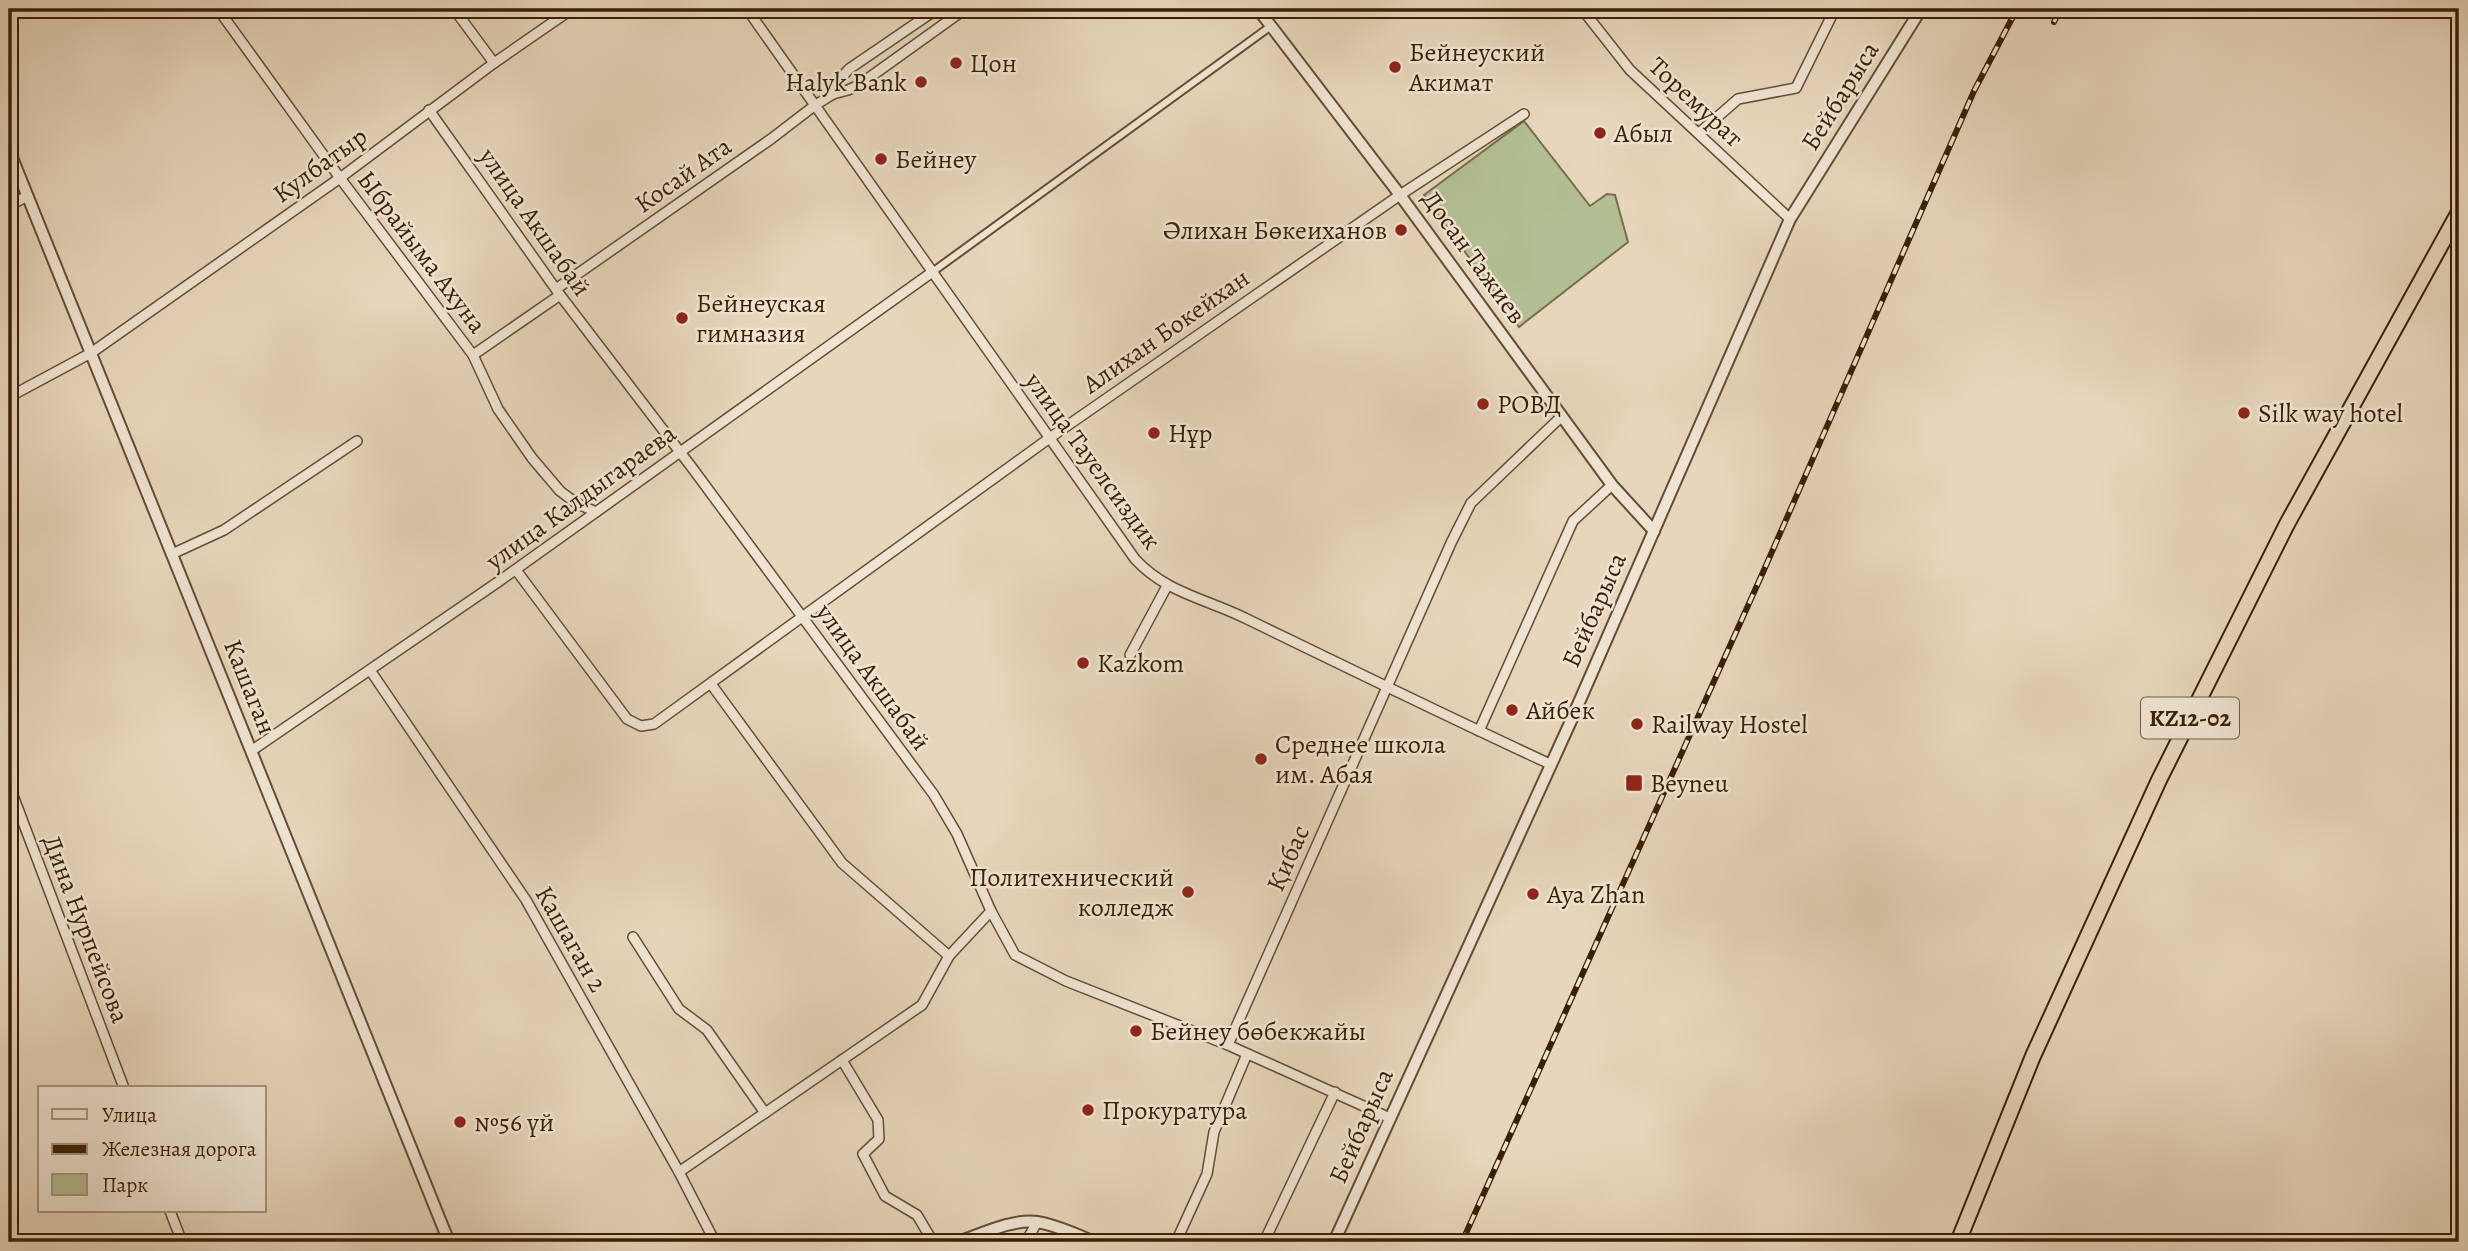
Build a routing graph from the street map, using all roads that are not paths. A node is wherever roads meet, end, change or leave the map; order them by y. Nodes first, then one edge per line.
1 (218, 9) edge
2 (454, 9) edge
3 (572, 9) edge
4 (747, 9) edge
5 (937, 9) edge
6 (1258, 9) edge
7 (1582, 9) edge
8 (1835, 9) edge
9 (1921, 9) edge
10 (963, 10) edge
11 (1271, 26) junction
12 (494, 63) junction
13 (833, 93) junction
14 (814, 106) junction
15 (429, 110) junction
16 (1524, 114) dead end
17 (1699, 133) junction
18 (9, 150) edge
19 (340, 178) junction
20 (1400, 195) junction
21 (27, 196) junction
22 (9, 206) edge
23 (2459, 212) edge
24 (1790, 219) junction
25 (931, 273) junction
26 (558, 292) junction
27 (91, 353) junction
28 (473, 355) junction
29 (9, 397) edge
30 (1562, 416) junction
31 (1051, 437) junction
32 (357, 441) dead end
33 (680, 452) junction
34 (1612, 485) junction
35 (596, 512) junction
36 (1654, 531) junction
37 (172, 554) junction
38 (516, 569) junction
39 (1167, 586) junction
40 (803, 617) junction
41 (1130, 655) dead end
42 (370, 670) junction
43 (711, 684) junction
44 (1387, 688) junction
45 (1479, 731) junction
46 (251, 751) junction
47 (1550, 764) junction
48 (9, 785) edge
49 (991, 911) junction
50 (633, 937) dead end
51 (949, 956) junction
52 (1228, 1045) junction
53 (1247, 1054) junction
54 (842, 1060) junction
55 (123, 1086) edge
56 (1335, 1092) junction
57 (765, 1113) junction
58 (1390, 1118) junction
59 (679, 1172) junction
60 (170, 1212) edge
61 (1037, 1222) junction
62 (182, 1242) edge
63 (449, 1242) edge
64 (715, 1242) edge
65 (933, 1242) edge
66 (958, 1242) edge
67 (1027, 1242) edge
68 (1095, 1242) edge
69 (1177, 1242) edge
70 (1264, 1242) edge
71 (1334, 1242) edge
72 (1958, 1242) edge

1 - 19 street, Ыбрайыма Ахуна
2 - 12 street
3 - 12 street, Кулбатыр
4 - 14 street, улица Тауелсиздик
5 - 13 street, Косай Ата
6 - 11 street, Досан Тажиев
7 - 17 street, Торемурат
8 - 17 street
9 - 24 street, Бейбарыса
10 - 13 street, Косай Ата
11 - 20 street, Досан Тажиев
11 - 25 street
12 - 15 street, Кулбатыр
13 - 14 street, Косай Ата
14 - 25 street, улица Тауелсиздик
14 - 26 street, Косай Ата
15 - 19 street, Кулбатыр
15 - 26 street, улица Акшабай
16 - 20 street, Алихан Бокейхан
17 - 24 street, Торемурат
18 - 21 street, Кашаган
19 - 27 street, Кулбатыр
19 - 28 street, Ыбрайыма Ахуна
20 - 30 street, Досан Тажиев
20 - 31 street, Алихан Бокейхан
21 - 22 street
21 - 27 street, Кашаган
23 - 72 highway, KZ12-02
24 - 36 street, Бейбарыса
25 - 31 street, улица Тауелсиздик
25 - 33 street, улица Калдыгараева
26 - 28 street, Косай Ата
26 - 33 street, улица Акшабай
27 - 29 street, Кулбатыр
27 - 37 street, Кашаган
28 - 35 street, Ыбрайыма Ахуна
30 - 34 street, Досан Тажиев
30 - 44 street, Қибас
31 - 39 street, улица Тауелсиздик
31 - 40 street, Алихан Бокейхан
32 - 37 street
33 - 35 street, улица Калдыгараева
33 - 40 street, улица Акшабай
34 - 36 street, Досан Тажиев
34 - 45 street
35 - 38 street, улица Калдыгараева
36 - 47 street, Бейбарыса
37 - 46 street, Кашаган
38 - 42 street, улица Калдыгараева
38 - 43 street, Алихан Бокейхан
39 - 41 street
39 - 44 street, улица Тауелсиздик
40 - 43 street, Алихан Бокейхан
40 - 49 street, улица Акшабай
42 - 46 street, улица Калдыгараева
42 - 59 street, Кашаган 2
43 - 51 street
44 - 45 street, улица Тауелсиздик
44 - 52 street, Қибас
45 - 47 street, улица Тауелсиздик
46 - 63 street, Кашаган
47 - 58 street, Бейбарыса
48 - 55 street, Дина Нурпейсова
49 - 51 street
49 - 52 street, улица Акшабай
50 - 57 street
51 - 54 street
52 - 53 street, улица Акшабай
53 - 56 street, улица Акшабай
53 - 69 street
54 - 57 street
54 - 65 street
56 - 58 street, улица Акшабай
56 - 70 street
57 - 59 street
58 - 71 street, Бейбарыса
59 - 64 street, Кашаган 2
60 - 62 street
61 - 66 street
61 - 67 street
61 - 68 street

